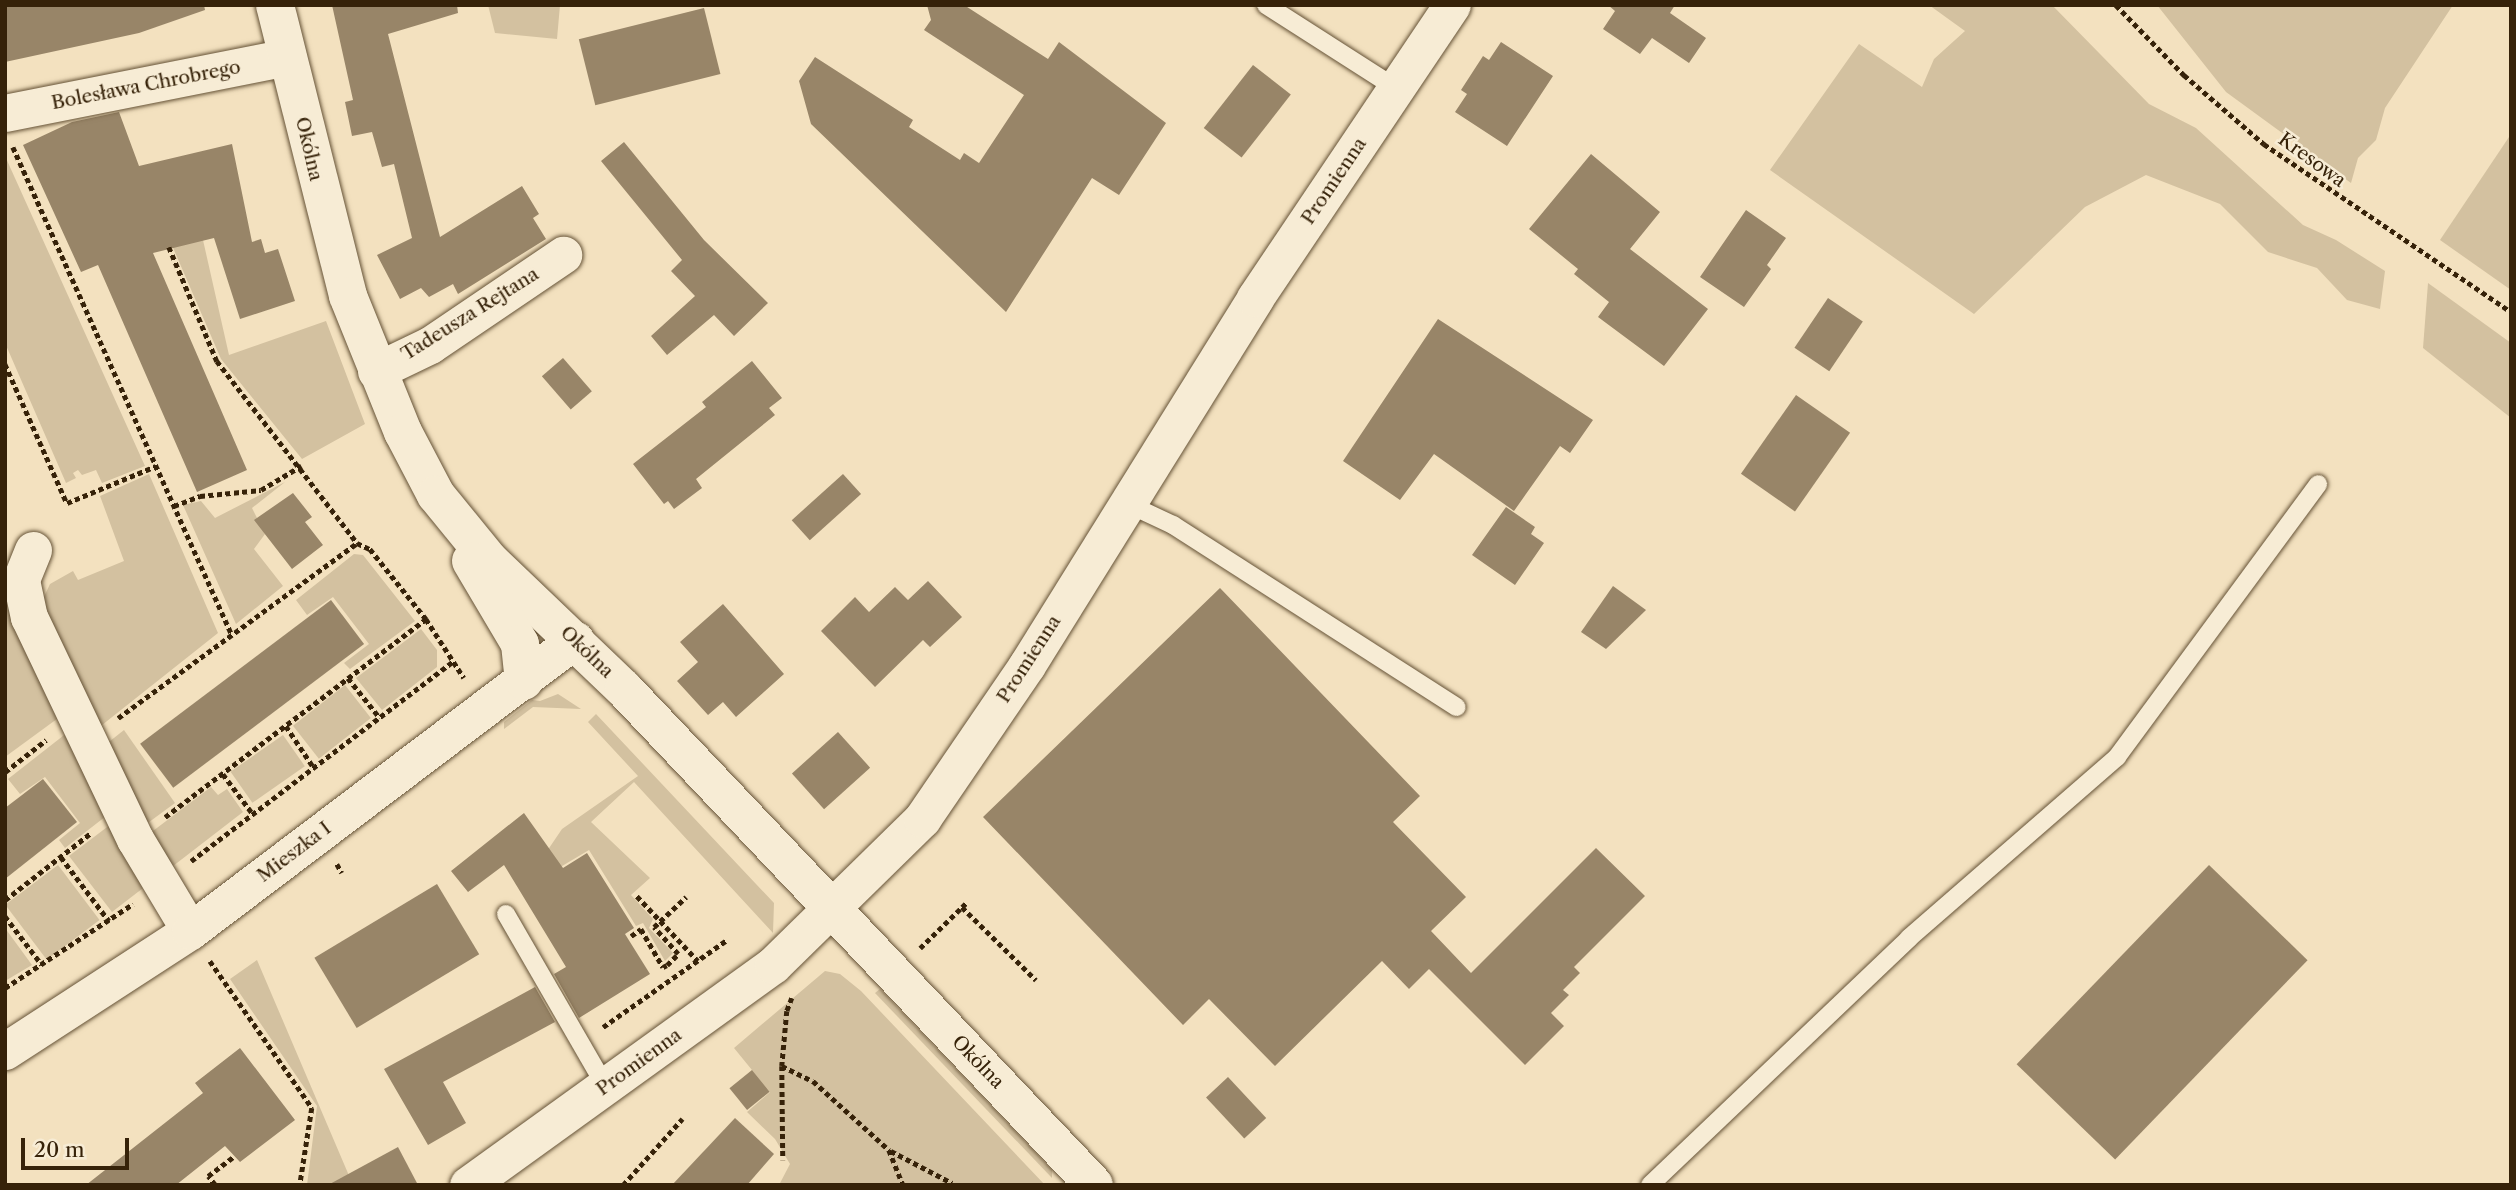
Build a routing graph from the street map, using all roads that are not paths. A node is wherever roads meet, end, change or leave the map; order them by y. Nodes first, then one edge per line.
1 (275, 5) edge
2 (1266, 5) edge
3 (1452, 5) edge
4 (287, 57) junction
5 (1396, 88) junction
6 (7, 125) edge
7 (563, 255) dead end
8 (376, 371) junction
9 (2318, 484) dead end
10 (1126, 503) junction
11 (456, 523) junction
12 (33, 550) dead end
13 (575, 640) junction
14 (524, 681) junction
15 (1457, 707) dead end
16 (831, 910) junction
17 (506, 914) dead end
18 (190, 931) junction
19 (5, 1051) edge
20 (606, 1087) junction
21 (468, 1185) edge
22 (1094, 1185) edge
23 (1650, 1185) edge

1 - 4 street, Okólna
2 - 5 lane
3 - 5 street, Promienna
4 - 6 street, Bolesława Chrobrego
4 - 8 street, Okólna
5 - 10 street, Promienna
7 - 8 street, Tadeusza Rejtana
8 - 11 street, Okólna
9 - 23 lane
10 - 15 lane
10 - 16 street, Promienna
11 - 13 street, Okólna
11 - 14 street
12 - 18 street
13 - 14 street, Mieszka I
13 - 16 street, Okólna
14 - 18 street, Mieszka I
16 - 20 street, Promienna
16 - 22 street, Okólna
17 - 20 lane
18 - 19 street, Mieszka I
20 - 21 street, Promienna

